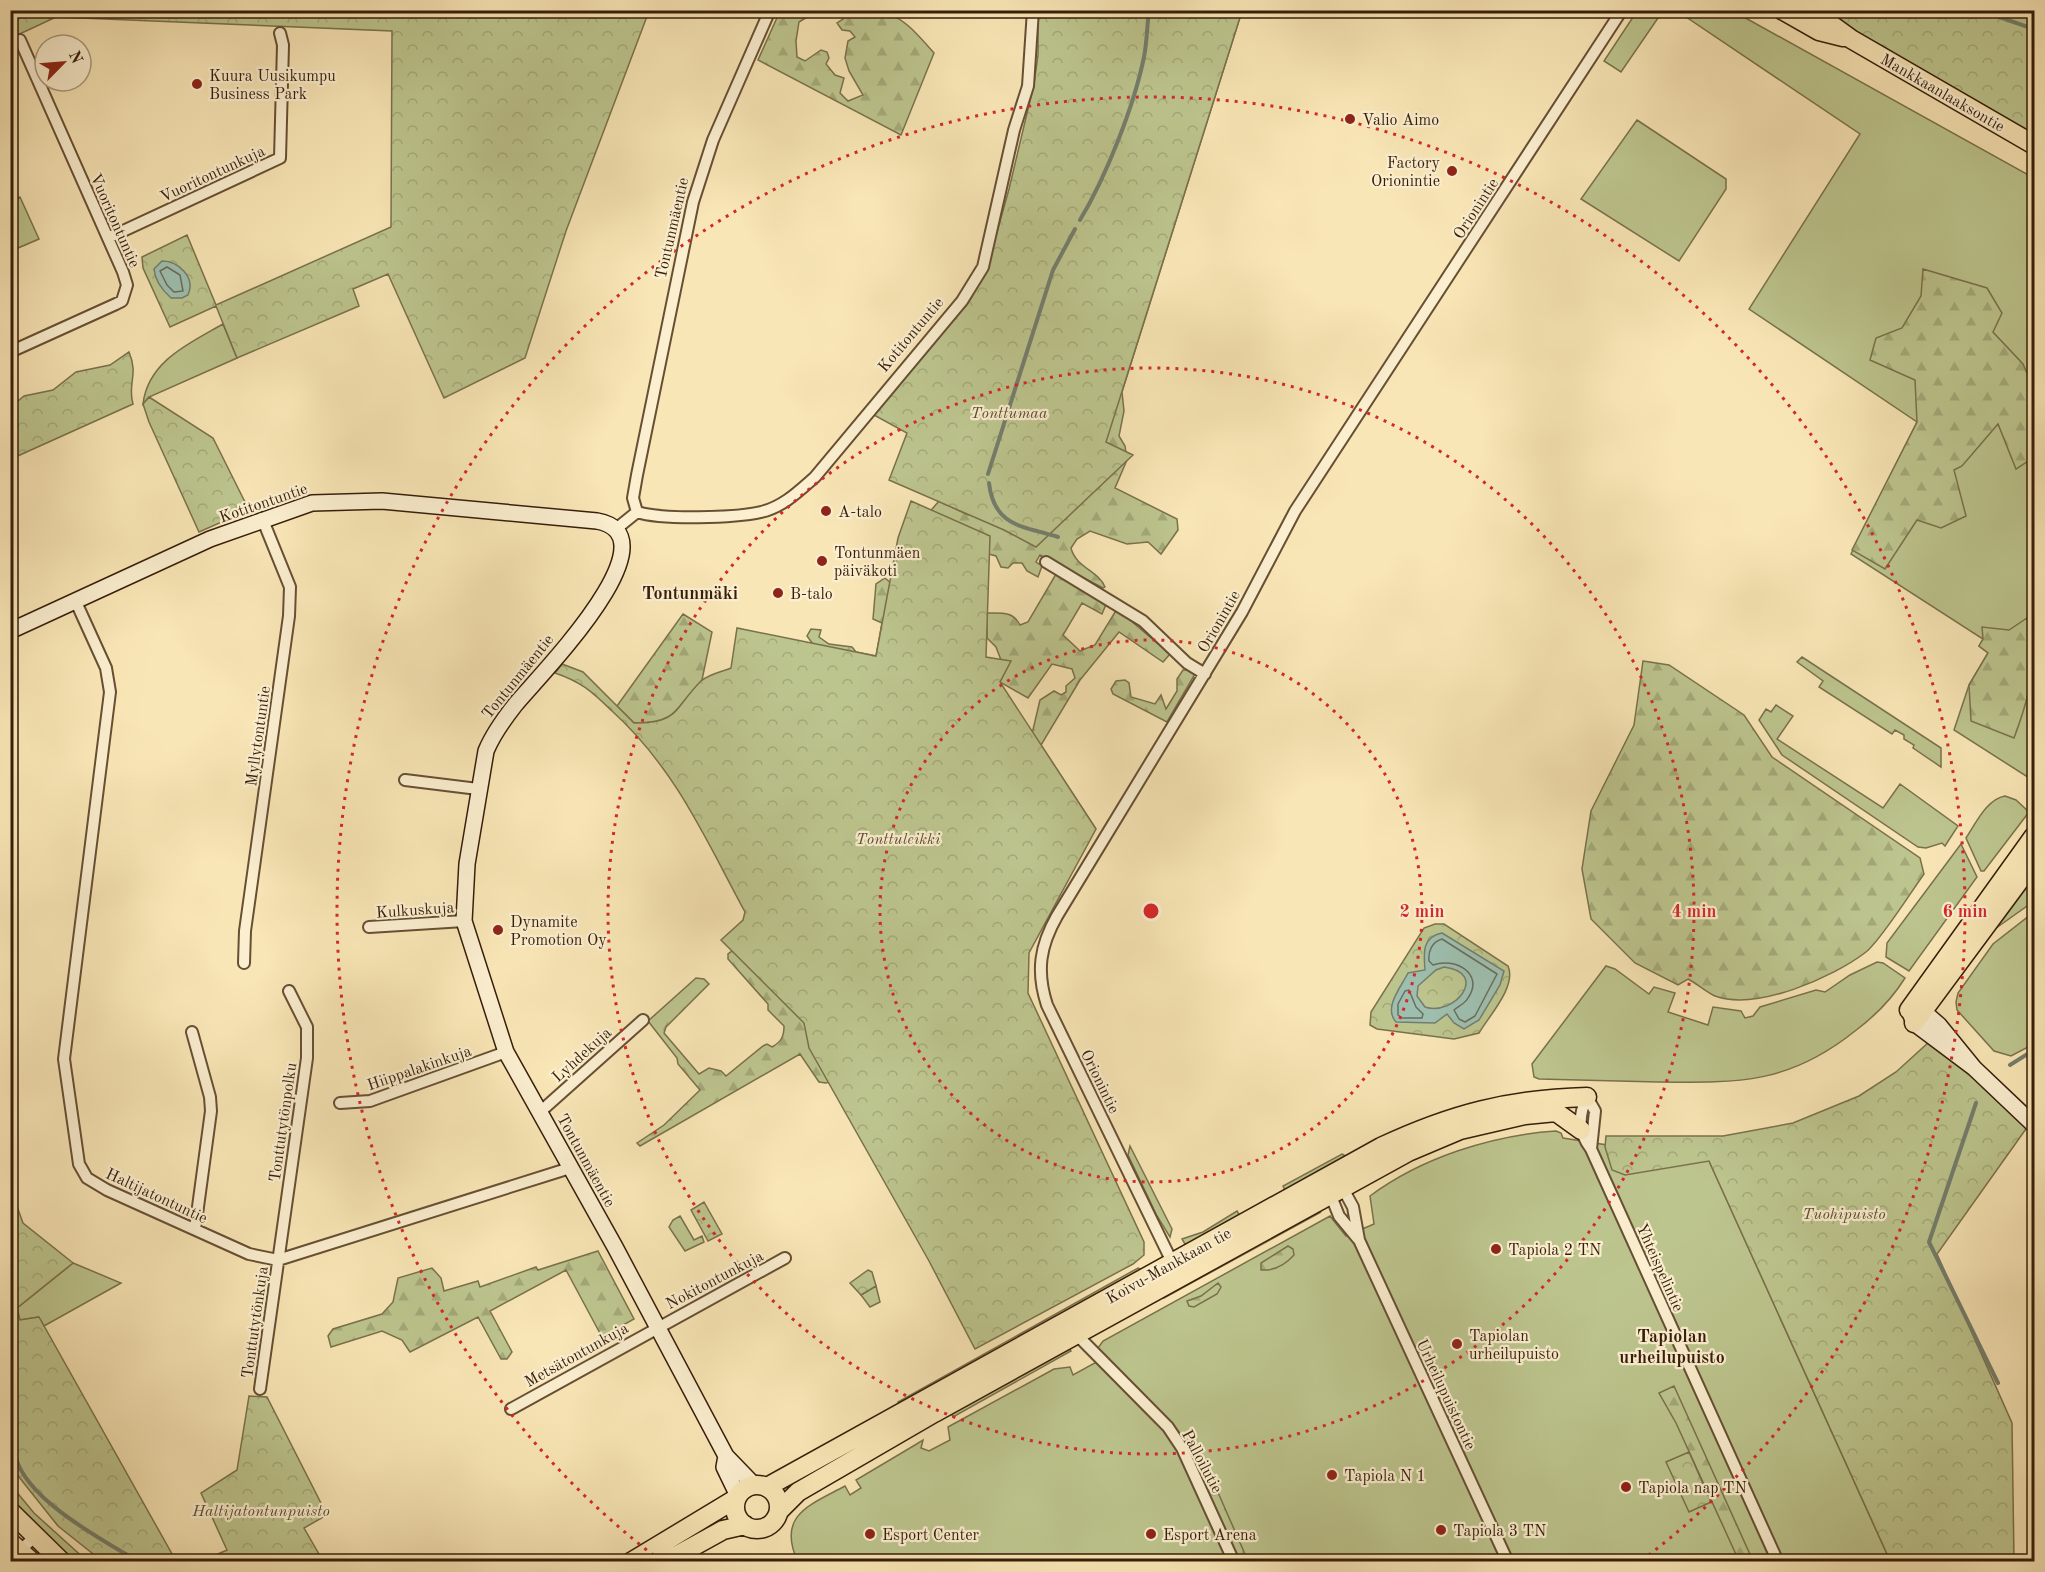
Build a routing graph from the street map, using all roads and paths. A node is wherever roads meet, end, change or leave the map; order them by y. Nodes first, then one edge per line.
1 (770, 10) edge
2 (1033, 10) edge
3 (1622, 10) edge
4 (1782, 10) edge
5 (1811, 10) edge
6 (280, 33) dead end
7 (1851, 39) junction
8 (20, 40) dead end
9 (2034, 145) edge
10 (108, 238) junction
11 (10, 352) edge
12 (637, 512) junction
13 (261, 518) junction
14 (616, 529) junction
15 (1046, 562) dead end
16 (76, 602) junction
17 (10, 631) edge
18 (1205, 674) junction
19 (405, 780) dead end
20 (478, 789) junction
21 (2034, 836) edge
22 (2034, 861) edge
23 (464, 921) junction
24 (369, 927) dead end
25 (244, 963) dead end
26 (289, 991) dead end
27 (1916, 1015) junction
28 (643, 1020) dead end
29 (192, 1032) dead end
30 (506, 1052) junction
31 (1587, 1097) junction
32 (340, 1103) dead end
33 (540, 1112) junction
34 (2034, 1125) edge
35 (1581, 1130) junction
36 (1591, 1149) junction
37 (570, 1168) junction
38 (1329, 1176) junction
39 (1337, 1192) junction
40 (195, 1229) junction
41 (1359, 1240) junction
42 (785, 1258) dead end
43 (278, 1260) junction
44 (1175, 1269) junction
45 (657, 1326) junction
46 (1077, 1335) junction
47 (260, 1389) dead end
48 (510, 1409) dead end
49 (726, 1456) junction
50 (760, 1486) junction
51 (737, 1497) junction
52 (10, 1511) edge
53 (779, 1511) junction
54 (745, 1525) junction
55 (34, 1537) junction
56 (18, 1554) edge
57 (62, 1562) edge
58 (631, 1562) edge
59 (665, 1562) edge
60 (1234, 1562) edge
61 (1508, 1562) edge
62 (1778, 1562) edge

1 - 12 street, Tontunmäentie
2 - 12 street, Kotitontuntie
3 - 18 street, Orionintie
4 - 7 main road, Mankkaanlaaksontie
5 - 7 main road, Mankkaanlaaksontie
6 - 10 street, Vuoritontunkuja
7 - 9 main road, Mankkaanlaaksontie
8 - 10 street, Vuoritontuntie
10 - 11 street, Vuoritontuntie
12 - 14 street
13 - 14 street, Kotitontuntie
13 - 16 street, Kotitontuntie
13 - 25 street, Myllytontuntie
14 - 20 street, Tontunmäentie
15 - 18 street
16 - 17 street, Kotitontuntie
16 - 40 street, Haltijatontuntie
18 - 44 street, Orionintie
19 - 20 street
20 - 23 street, Tontunmäentie
21 - 27 main road
22 - 27 main road
23 - 24 street, Kulkuskuja
23 - 30 street, Tontunmäentie
26 - 43 street, Tonttutytönpolku
27 - 34 street
28 - 33 street, Lyhdekuja
29 - 40 street
30 - 32 street, Hiippalakinkuja
30 - 33 street, Tontunmäentie
31 - 35 street
31 - 36 street
31 - 38 main road, Koivu-Mankkaan tie
33 - 37 street, Tontunmäentie
35 - 36 street, Yhteispelintie
35 - 39 main road, Koivu-Mankkaan tie
36 - 62 street, Yhteispelintie
37 - 43 street, Haltijatontuntie
37 - 45 street, Tontunmäentie
38 - 39 street, Urheilupuistontie
38 - 44 main road, Koivu-Mankkaan tie
39 - 41 street, Urheilupuistontie
39 - 41 street, Urheilupuistontie
39 - 44 main road, Koivu-Mankkaan tie
40 - 43 street, Haltijatontuntie
41 - 61 street, Urheilupuistontie
42 - 45 street, Nokitontunkuja
43 - 47 street, Tonttutytönkuja
44 - 46 main road, Koivu-Mankkaan tie
44 - 50 main road, Koivu-Mankkaan tie
45 - 48 street, Metsätontunkuja
45 - 49 street, Tontunmäentie
46 - 53 main road, Koivu-Mankkaan tie
46 - 60 street, Palloilutie
49 - 50 street, Tontunmäentie
49 - 51 street, Tontunmäentie
50 - 51 main road
50 - 53 main road
51 - 54 main road
51 - 58 main road
52 - 55 main road
53 - 54 main road
54 - 59 main road
55 - 56 street
55 - 57 main road

